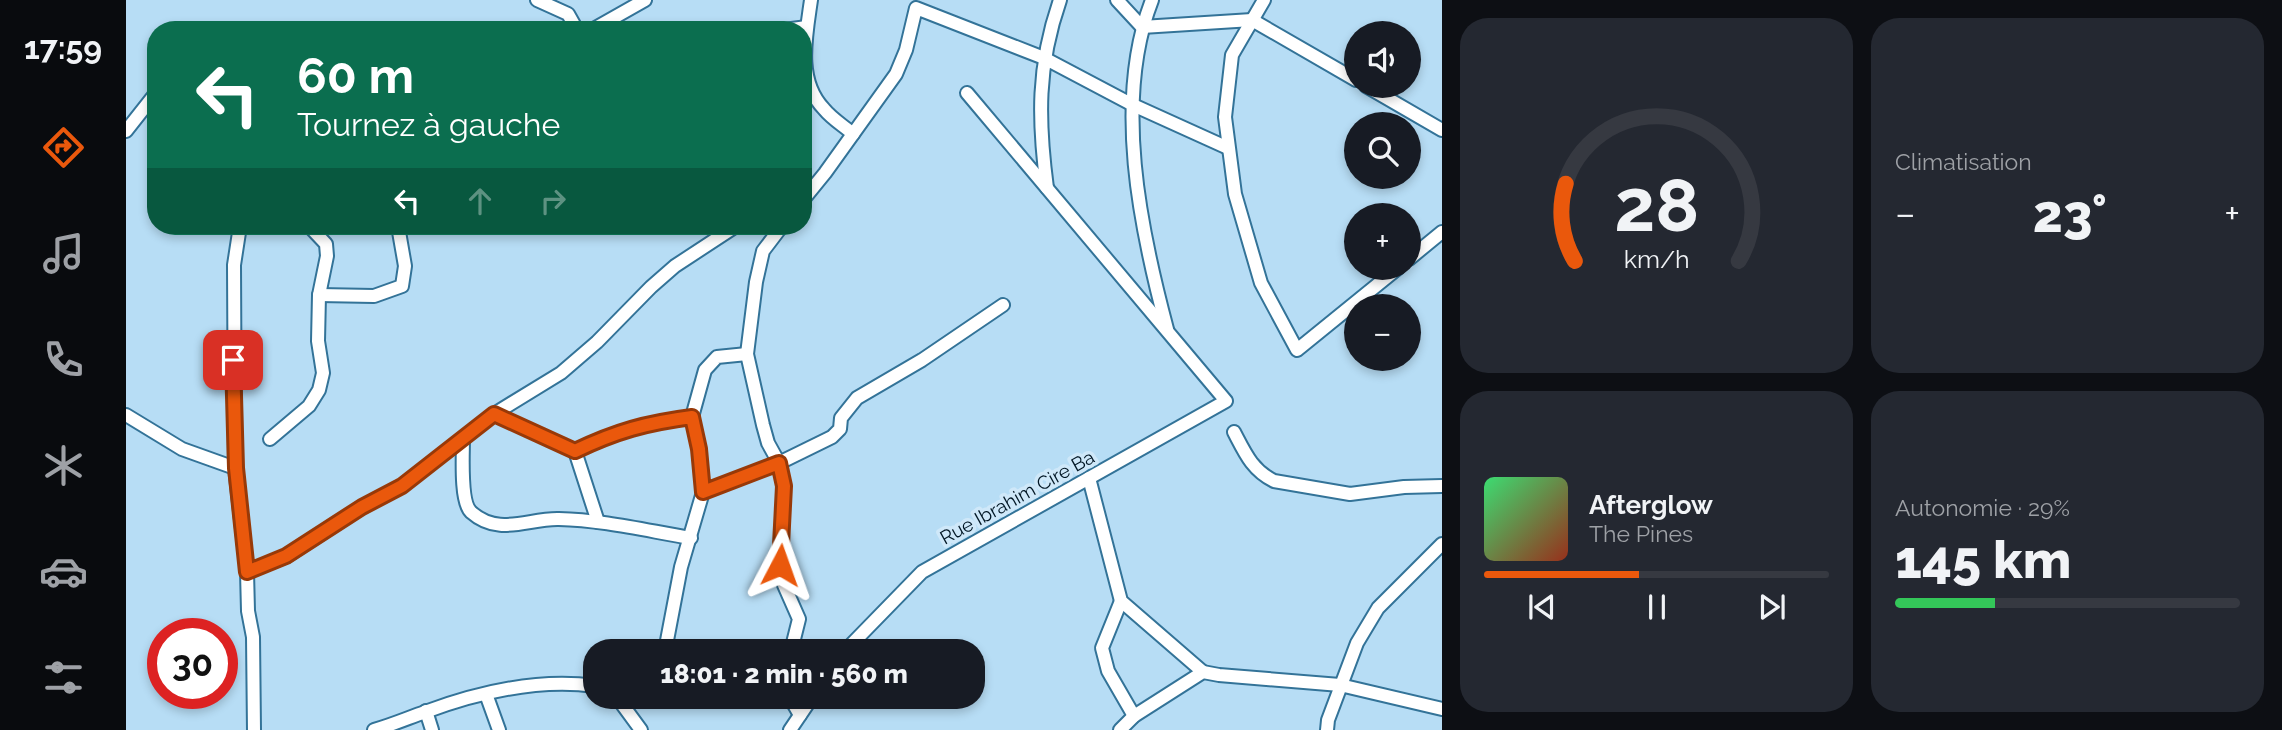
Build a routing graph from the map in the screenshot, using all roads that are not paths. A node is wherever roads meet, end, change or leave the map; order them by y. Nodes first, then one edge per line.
1 (537, 0) edge
2 (645, 0) edge
3 (811, 0) edge
4 (1060, 0) edge
5 (1116, 0) edge
6 (1152, 0) edge
7 (1264, 0) edge
8 (1252, 20) junction
9 (572, 21) edge
10 (608, 21) edge
11 (808, 21) edge
12 (1142, 27) junction
13 (1045, 58) junction
14 (1344, 73) edge
15 (812, 92) edge
16 (967, 93) dead end
17 (1387, 98) edge
18 (147, 104) edge
19 (1133, 105) junction
20 (1442, 130) edge
21 (126, 131) edge
22 (853, 134) junction
23 (1228, 148) junction
24 (812, 188) edge
25 (1047, 188) junction
26 (1442, 232) edge
27 (239, 235) edge
28 (318, 235) edge
29 (400, 235) edge
30 (722, 235) edge
31 (773, 235) edge
32 (1421, 249) edge
33 (1383, 280) edge
34 (319, 295) junction
35 (1003, 304) dead end
36 (1168, 333) junction
37 (747, 354) junction
38 (494, 414) junction
39 (126, 415) edge
40 (692, 417) junction
41 (1234, 432) dead end
42 (270, 439) dead end
43 (463, 439) junction
44 (575, 451) junction
45 (779, 463) junction
46 (236, 468) junction
47 (1089, 478) junction
48 (1442, 486) edge
49 (703, 492) junction
50 (598, 522) junction
51 (691, 538) junction
52 (1442, 544) edge
53 (247, 572) junction
54 (1121, 601) junction
55 (667, 639) edge
56 (794, 639) edge
57 (857, 639) edge
58 (1203, 671) junction
59 (583, 685) edge
60 (1340, 685) junction
61 (486, 694) junction
62 (627, 709) edge
63 (797, 709) edge
64 (804, 709) edge
65 (1442, 709) edge
66 (426, 711) junction
67 (800, 715) junction
68 (1134, 716) junction
69 (254, 730) edge
70 (374, 730) edge
71 (432, 730) edge
72 (499, 730) edge
73 (641, 730) edge
74 (790, 730) edge
75 (1120, 730) edge
76 (1327, 730) edge

1 - 9 street
2 - 10 street
3 - 11 street
4 - 13 street
5 - 12 street
6 - 12 street
7 - 8 street
8 - 12 street
8 - 14 street
8 - 23 street
12 - 19 street
13 - 19 street
13 - 22 street
13 - 25 street
15 - 22 street
16 - 25 street
17 - 20 street
18 - 21 street
19 - 23 street
19 - 36 street
22 - 24 street
23 - 33 street
25 - 36 street
26 - 32 street
27 - 46 street
28 - 34 street
29 - 34 street
30 - 38 street
31 - 37 street
34 - 42 street
35 - 45 street
36 - 47 street, Rue Ibrahim Cire Ba
37 - 40 street
37 - 45 street
38 - 43 street
38 - 44 street
39 - 46 street
40 - 44 street
40 - 49 street
41 - 48 street
43 - 50 street
43 - 53 street
44 - 50 street
45 - 49 street
45 - 56 street
46 - 53 street
47 - 54 street
47 - 57 street, Rue Ibrahim Cire Ba
49 - 51 street
50 - 51 street
51 - 55 street
52 - 60 street
53 - 69 street
54 - 58 street
54 - 68 street
58 - 60 street
58 - 68 street
59 - 61 street
60 - 65 street
60 - 76 street
61 - 66 street
61 - 72 street
62 - 73 street
63 - 67 street
64 - 67 street
66 - 70 street
66 - 71 street
67 - 74 street
68 - 75 street

